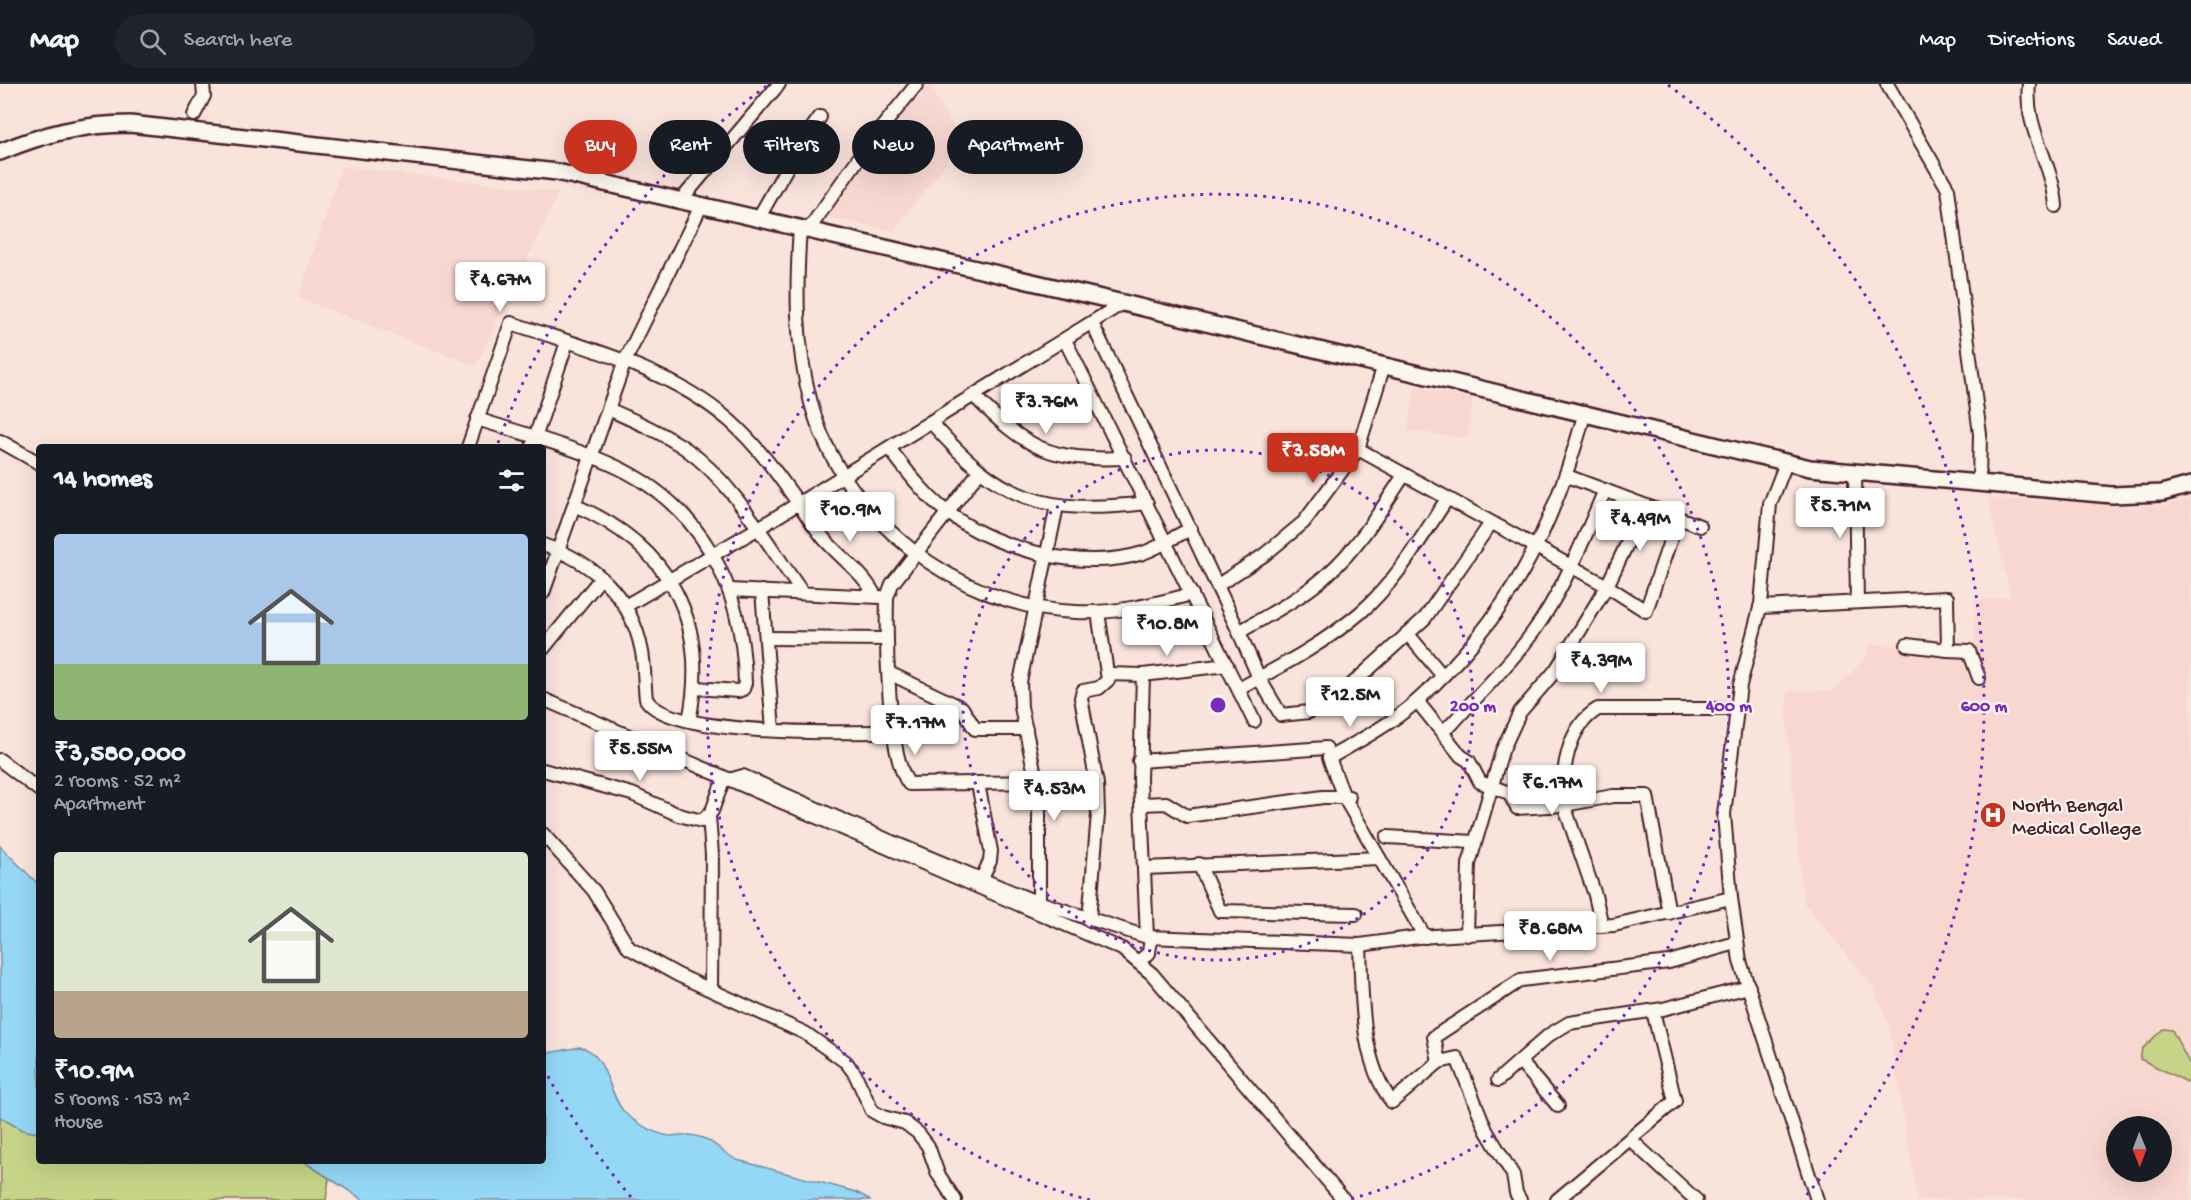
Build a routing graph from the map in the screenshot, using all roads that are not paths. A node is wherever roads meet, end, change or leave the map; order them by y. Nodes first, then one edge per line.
1 (203, 84) edge
2 (779, 84) edge
3 (916, 84) edge
4 (1887, 84) edge
5 (2029, 84) edge
6 (194, 115) dead end
7 (820, 117) dead end
8 (0, 152) edge
9 (682, 199) junction
10 (702, 204) junction
11 (2056, 206) dead end
12 (759, 217) junction
13 (805, 228) junction
14 (1123, 303) junction
15 (1092, 323) junction
16 (1065, 340) junction
17 (567, 342) junction
18 (625, 360) junction
19 (1384, 365) junction
20 (974, 396) junction
21 (608, 409) junction
22 (1585, 412) junction
23 (477, 419) junction
24 (931, 422) junction
25 (0, 441) edge
26 (534, 443) edge
27 (469, 444) edge
28 (546, 446) edge
29 (889, 448) junction
30 (1358, 449) junction
31 (25, 455) junction
32 (36, 457) edge
33 (591, 457) junction
34 (1125, 458) junction
35 (36, 461) edge
36 (1786, 463) junction
37 (979, 472) junction
38 (1856, 474) junction
39 (1404, 475) junction
40 (1567, 476) junction
41 (842, 477) junction
42 (1979, 482) junction
43 (2191, 485) edge
44 (1605, 490) junction
45 (1447, 499) junction
46 (799, 503) junction
47 (1147, 503) junction
48 (574, 505) junction
49 (1057, 506) junction
50 (1645, 506) junction
51 (947, 512) junction
52 (1678, 518) junction
53 (1491, 523) junction
54 (1700, 526) dead end
55 (757, 529) junction
56 (1191, 529) junction
57 (1168, 544) junction
58 (546, 546) edge
59 (1537, 546) junction
60 (558, 550) junction
61 (917, 552) junction
62 (715, 554) junction
63 (1047, 555) junction
64 (1573, 565) junction
65 (601, 578) junction
66 (670, 580) junction
67 (546, 585) edge
68 (1218, 585) junction
69 (1607, 586) junction
70 (730, 590) junction
71 (762, 591) junction
72 (802, 592) junction
73 (1192, 594) junction
74 (881, 597) junction
75 (1857, 602) junction
76 (627, 605) junction
77 (1035, 606) junction
78 (1760, 607) junction
79 (1098, 612) junction
80 (1239, 632) junction
81 (1407, 633) junction
82 (767, 638) junction
83 (887, 639) junction
84 (546, 645) edge
85 (1907, 645) dead end
86 (1948, 650) junction
87 (1227, 665) junction
88 (889, 673) junction
89 (1108, 674) junction
90 (1143, 675) junction
91 (1442, 675) junction
92 (1259, 678) junction
93 (1978, 678) dead end
94 (696, 688) junction
95 (1239, 689) junction
96 (546, 700) edge
97 (1417, 701) junction
98 (1737, 710) junction
99 (689, 721) junction
100 (1254, 721) dead end
101 (1026, 729) junction
102 (773, 730) junction
103 (1442, 731) junction
104 (893, 732) junction
105 (1326, 748) dead end
106 (0, 760) edge
107 (1139, 760) junction
108 (546, 771) edge
109 (726, 779) junction
110 (1037, 782) junction
111 (978, 784) junction
112 (1491, 787) junction
113 (36, 788) edge
114 (1347, 797) junction
115 (1142, 804) junction
116 (1564, 805) junction
117 (709, 816) junction
118 (546, 837) edge
119 (1387, 837) dead end
120 (1475, 842) junction
121 (1379, 858) junction
122 (1199, 864) junction
123 (1145, 868) junction
124 (981, 880) junction
125 (1731, 898) junction
126 (1039, 902) junction
127 (1670, 913) junction
128 (1356, 914) dead end
129 (1089, 920) junction
130 (1602, 926) junction
131 (1467, 935) junction
132 (1149, 937) junction
133 (1425, 937) junction
134 (1736, 943) junction
135 (1360, 945) junction
136 (1138, 962) junction
137 (1749, 987) junction
138 (711, 989) junction
139 (1653, 1011) junction
140 (1520, 1061) junction
141 (1439, 1062) junction
142 (1498, 1080) dead end
143 (1558, 1106) dead end
144 (1630, 1139) junction
145 (1689, 1198) edge
146 (955, 1200) edge
147 (1344, 1200) edge
148 (1520, 1200) edge
149 (1557, 1200) edge
150 (1817, 1200) edge

1 - 6 street
2 - 9 street
3 - 13 street
4 - 42 street
5 - 11 street
7 - 12 street
8 - 9 main road
9 - 10 main road
10 - 12 main road
10 - 18 street
12 - 13 main road
13 - 14 main road
13 - 41 street
14 - 15 street
14 - 19 main road
15 - 16 street
15 - 56 street
16 - 20 street
16 - 34 street
17 - 18 street
17 - 23 street
17 - 26 street
18 - 21 street
18 - 46 street
19 - 22 main road
19 - 30 street
20 - 24 street
20 - 34 street
21 - 33 street
21 - 55 street
22 - 36 main road
22 - 40 street
23 - 26 street
23 - 27 street
24 - 29 street
24 - 37 street
25 - 31 street
28 - 33 street
29 - 41 street
29 - 51 street
30 - 39 street
30 - 68 street
31 - 32 street
31 - 35 street
33 - 48 street
33 - 62 street
34 - 47 street
36 - 38 main road
36 - 78 street
37 - 49 street
37 - 51 street
38 - 42 main road
38 - 75 street
39 - 45 street
39 - 80 street
40 - 44 street
40 - 59 street
41 - 46 street
41 - 61 street
42 - 43 main road
44 - 50 street
44 - 64 street
45 - 53 street
45 - 92 street
46 - 55 street
46 - 74 street
47 - 49 street
47 - 57 street
48 - 60 street
48 - 66 street
49 - 63 street
50 - 52 street
50 - 69 street
51 - 61 street
51 - 63 street
52 - 54 street
52 - 69 street
53 - 59 street
53 - 81 street
55 - 62 street
55 - 72 street
56 - 57 street
56 - 68 street
57 - 63 street
57 - 73 street
58 - 60 street
59 - 64 street
59 - 91 street
60 - 65 street
60 - 67 street
61 - 74 street
61 - 77 street
62 - 66 street
62 - 70 street
63 - 77 street
64 - 69 street
64 - 103 street
65 - 76 street
65 - 84 street
66 - 76 street
66 - 94 street
68 - 80 street
69 - 112 street
70 - 71 street
70 - 94 street
71 - 72 street
71 - 82 street
72 - 74 street
73 - 79 street
73 - 87 street
74 - 83 street
75 - 78 street
75 - 86 street
76 - 99 street
77 - 79 street
77 - 101 street
78 - 98 street
79 - 89 street
80 - 92 street
81 - 91 street
81 - 92 street
82 - 83 street
82 - 102 street
83 - 88 street
85 - 86 street
86 - 93 street
87 - 90 street
87 - 95 street
88 - 101 street
88 - 104 street
89 - 90 street
89 - 129 street
90 - 107 street
91 - 97 street
92 - 95 street
94 - 99 street
95 - 100 street
96 - 109 street
97 - 103 street
97 - 114 street
98 - 116 street
98 - 125 street
99 - 102 street
101 - 110 street
102 - 104 street
103 - 112 street
104 - 111 street
105 - 107 street
106 - 113 street
107 - 115 street
108 - 117 street
109 - 117 street
109 - 124 street
109 - 136 street
110 - 111 street
110 - 126 street
111 - 124 street
112 - 116 street
112 - 120 street
114 - 115 street
114 - 121 street
115 - 123 street
116 - 127 street
116 - 130 street
117 - 138 street
118 - 138 street
119 - 120 street
120 - 131 street
121 - 122 street
121 - 133 street
122 - 123 street
122 - 128 street
123 - 132 street
124 - 126 street
125 - 127 street
125 - 134 street
126 - 129 street
127 - 130 street
129 - 132 street
130 - 131 street
131 - 133 street
132 - 135 street
132 - 136 street
133 - 135 street
134 - 137 street
134 - 141 street
135 - 141 street
136 - 147 street
137 - 139 street
137 - 150 street
138 - 146 street
139 - 140 street
139 - 144 street
140 - 142 street
140 - 143 street
141 - 148 street
144 - 145 street
144 - 149 street

